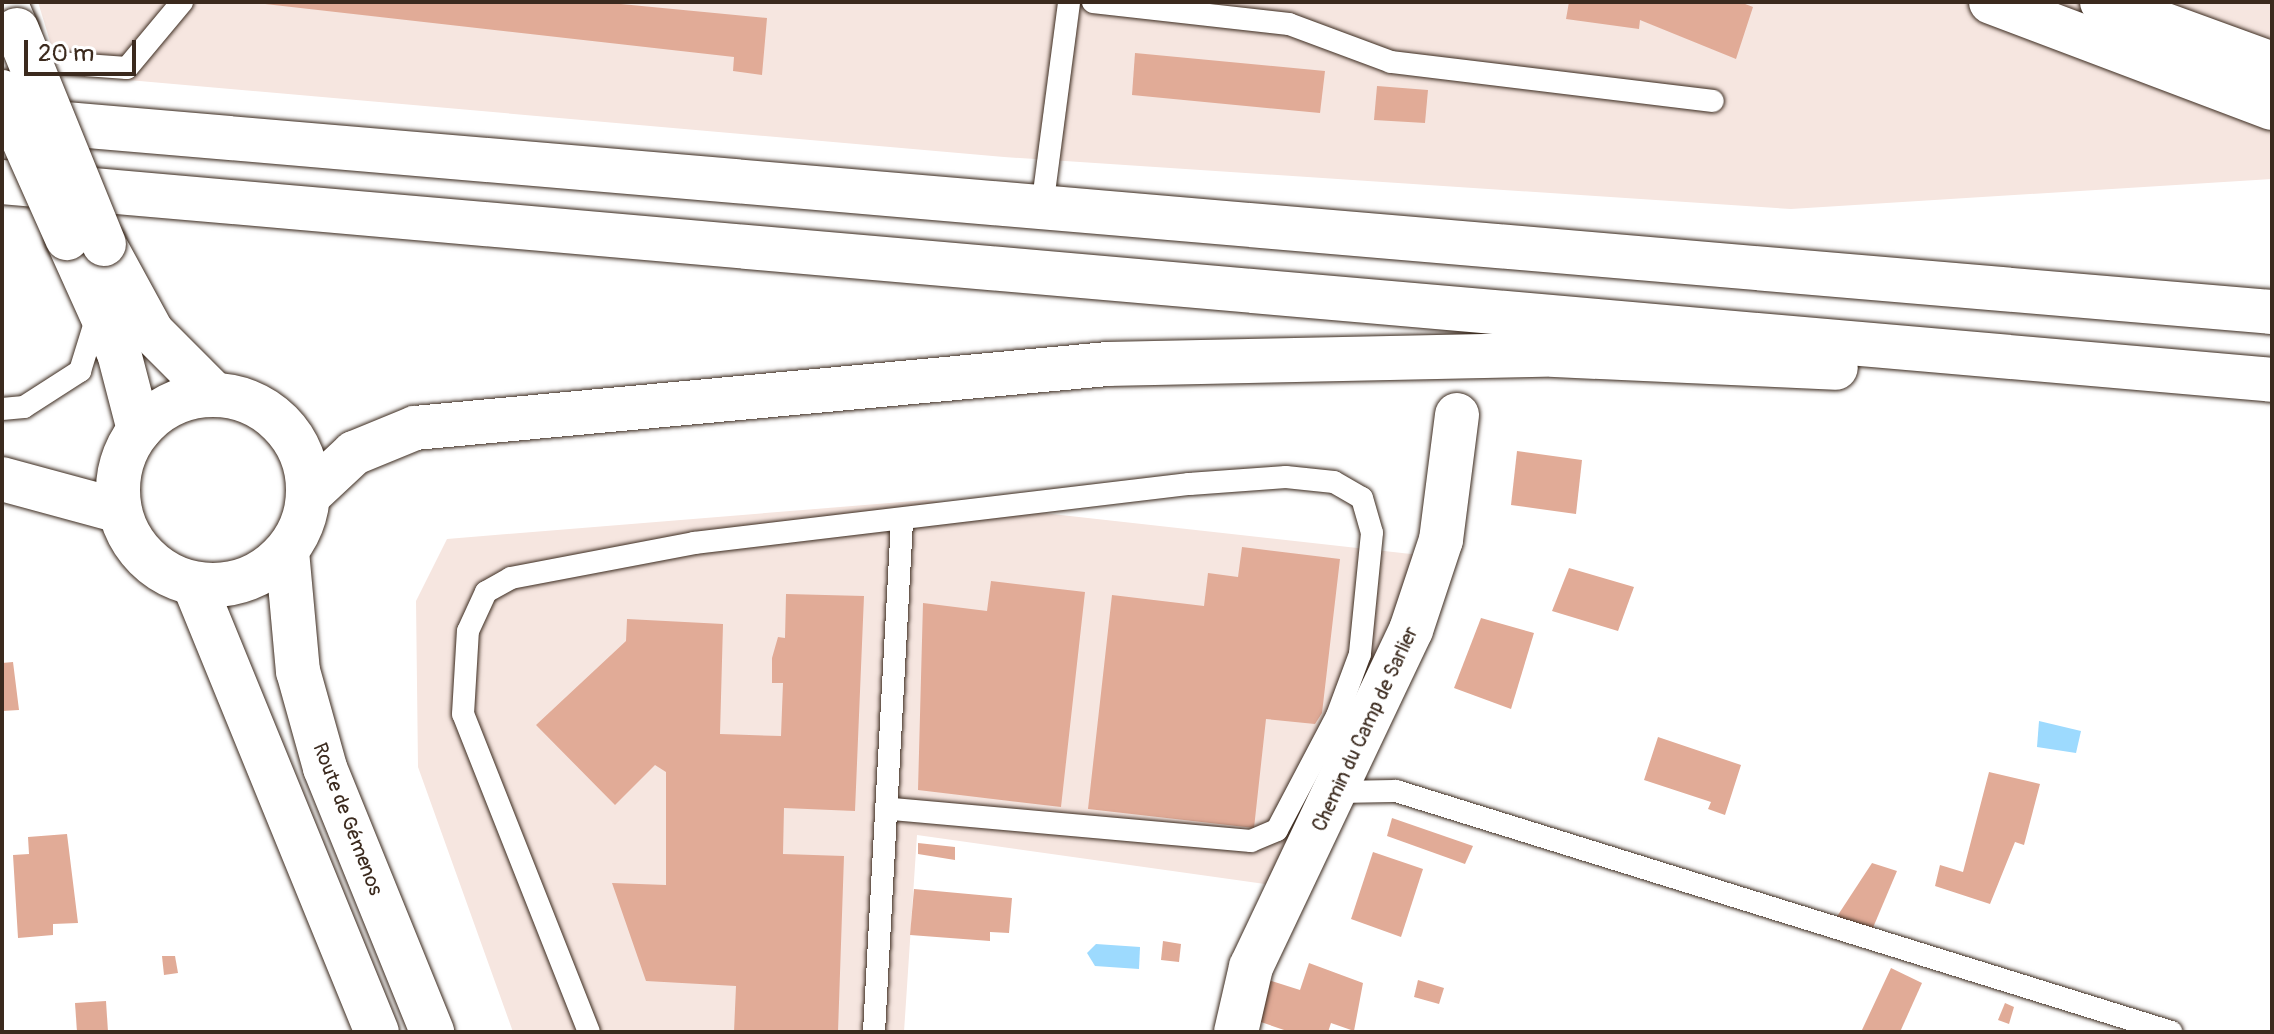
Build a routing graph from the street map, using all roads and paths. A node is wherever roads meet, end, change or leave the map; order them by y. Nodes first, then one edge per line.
1 (182, 2) edge
2 (1069, 2) edge
3 (1093, 2) edge
4 (1991, 2) edge
5 (2102, 2) edge
6 (9, 23) edge
7 (2272, 64) edge
8 (2, 92) edge
9 (1713, 101) dead end
10 (2272, 108) edge
11 (2, 119) edge
12 (2, 182) edge
13 (1042, 208) junction
14 (86, 241) junction
15 (99, 308) junction
16 (2272, 312) edge
17 (2272, 380) edge
18 (2272, 389) edge
19 (215, 395) junction
20 (2, 409) edge
21 (1457, 415) dead end
22 (139, 430) junction
23 (2, 479) edge
24 (308, 496) junction
25 (120, 511) junction
26 (902, 521) junction
27 (287, 551) junction
28 (194, 584) junction
29 (1336, 792) junction
30 (889, 809) junction
31 (377, 1032) edge
32 (432, 1032) edge
33 (589, 1032) edge
34 (874, 1032) edge
35 (1236, 1032) edge
36 (2171, 1032) edge

1 - 6 lane
2 - 13 lane
3 - 9 lane
4 - 10 main road
5 - 7 main road
6 - 14 main road, bridge
8 - 14 main road, bridge
11 - 13 main road
12 - 17 main road
13 - 16 main road
14 - 15 main road
14 - 19 main road
15 - 20 lane
15 - 22 main road
18 - 24 main road
19 - 22 main road
19 - 24 main road
21 - 29 main road, Chemin du Camp de Sarlier
22 - 25 main road
23 - 25 main road
24 - 27 main road
25 - 28 main road
26 - 30 lane
26 - 30 lane
26 - 33 lane
27 - 28 main road
27 - 32 main road, Route de Gémenos
28 - 31 main road
29 - 35 main road, Chemin du Camp de Sarlier
29 - 36 lane
30 - 34 lane

